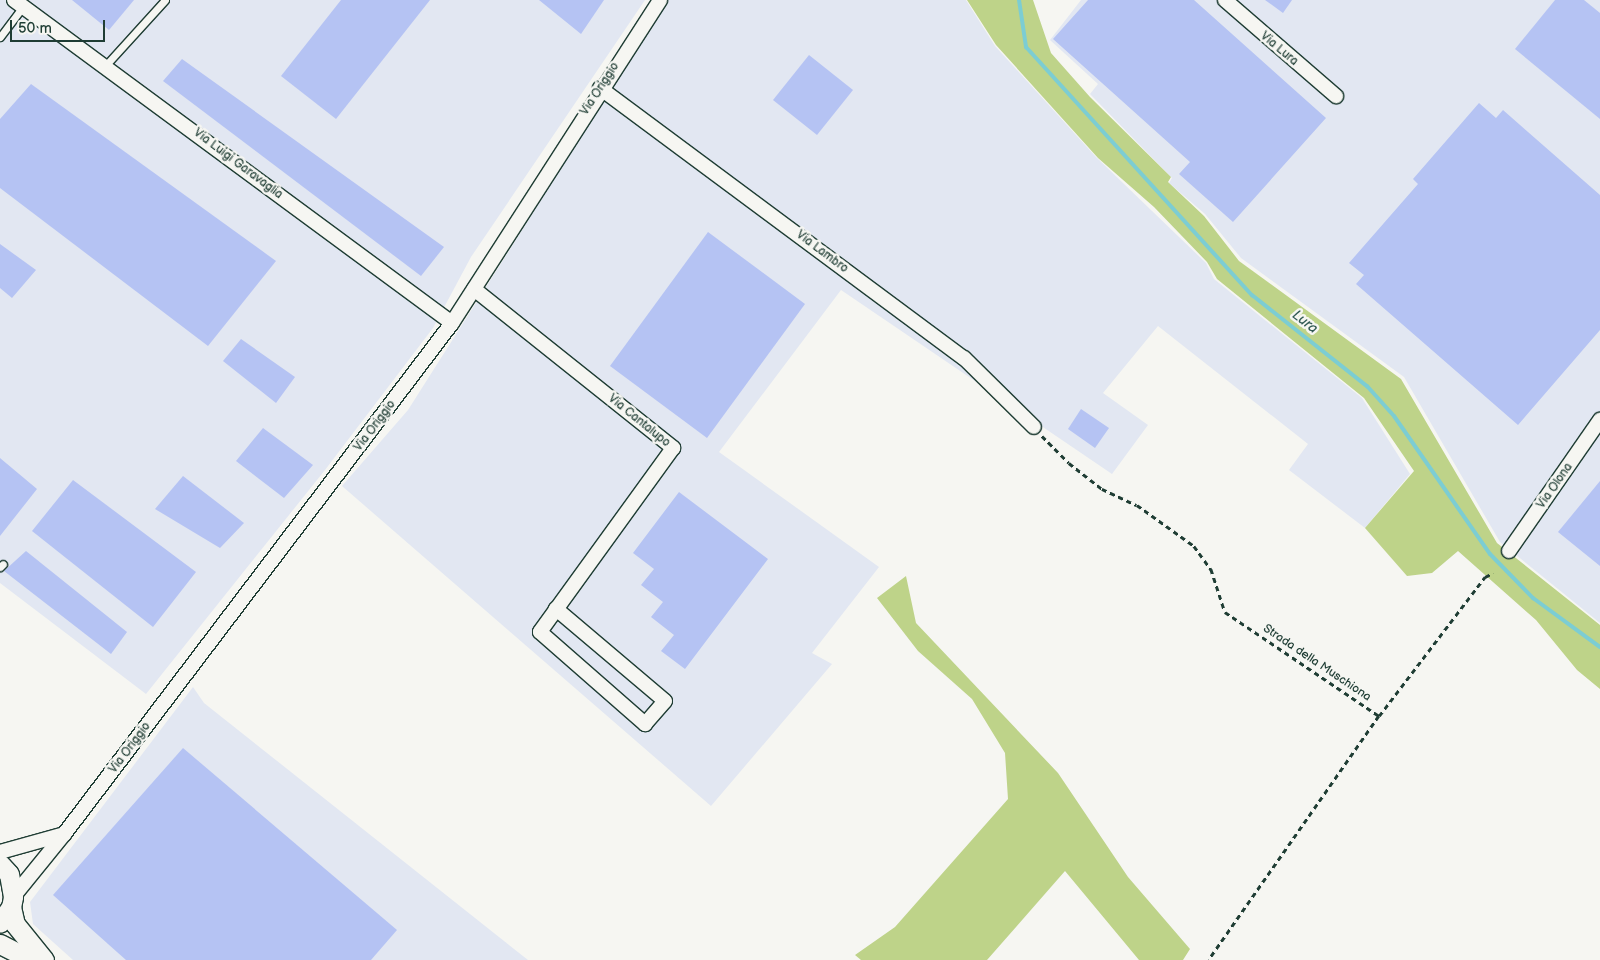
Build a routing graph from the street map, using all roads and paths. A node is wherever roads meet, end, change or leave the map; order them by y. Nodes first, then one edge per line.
1 (165, 0) edge
2 (660, 0) edge
3 (1224, 0) edge
4 (18, 2) edge
5 (0, 37) edge
6 (105, 66) junction
7 (600, 88) junction
8 (1336, 96) dead end
9 (474, 289) junction
10 (452, 323) junction
11 (1600, 420) edge
12 (1034, 427) joint
13 (1509, 551) dead end
14 (1493, 574) dead end
15 (556, 609) junction
16 (1379, 716) junction
17 (66, 833) junction
18 (0, 852) edge
19 (0, 864) edge
20 (12, 902) junction
21 (0, 923) edge
22 (0, 944) edge
23 (32, 960) edge
24 (44, 960) edge
25 (1209, 960) edge

1 - 6 lane
2 - 7 street, Via Origgio
3 - 8 street, Via Lura
4 - 5 lane
4 - 6 street, Via Luigi Garavaglia
6 - 10 street, Via Luigi Garavaglia
7 - 9 street, Via Origgio
7 - 12 street, Via Lambro
9 - 10 street, Via Origgio
9 - 15 street, Via Cantalupo
10 - 17 street, Via Origgio
11 - 13 street, Via Olona
12 - 16 path, Strada della Muschiona
14 - 16 path
15 - 15 street, Via Cantalupo
16 - 25 path, Strada della Muschiona
17 - 18 street
17 - 20 street, Via Origgio
19 - 20 main road
20 - 21 main road
20 - 24 main road
22 - 23 main road

